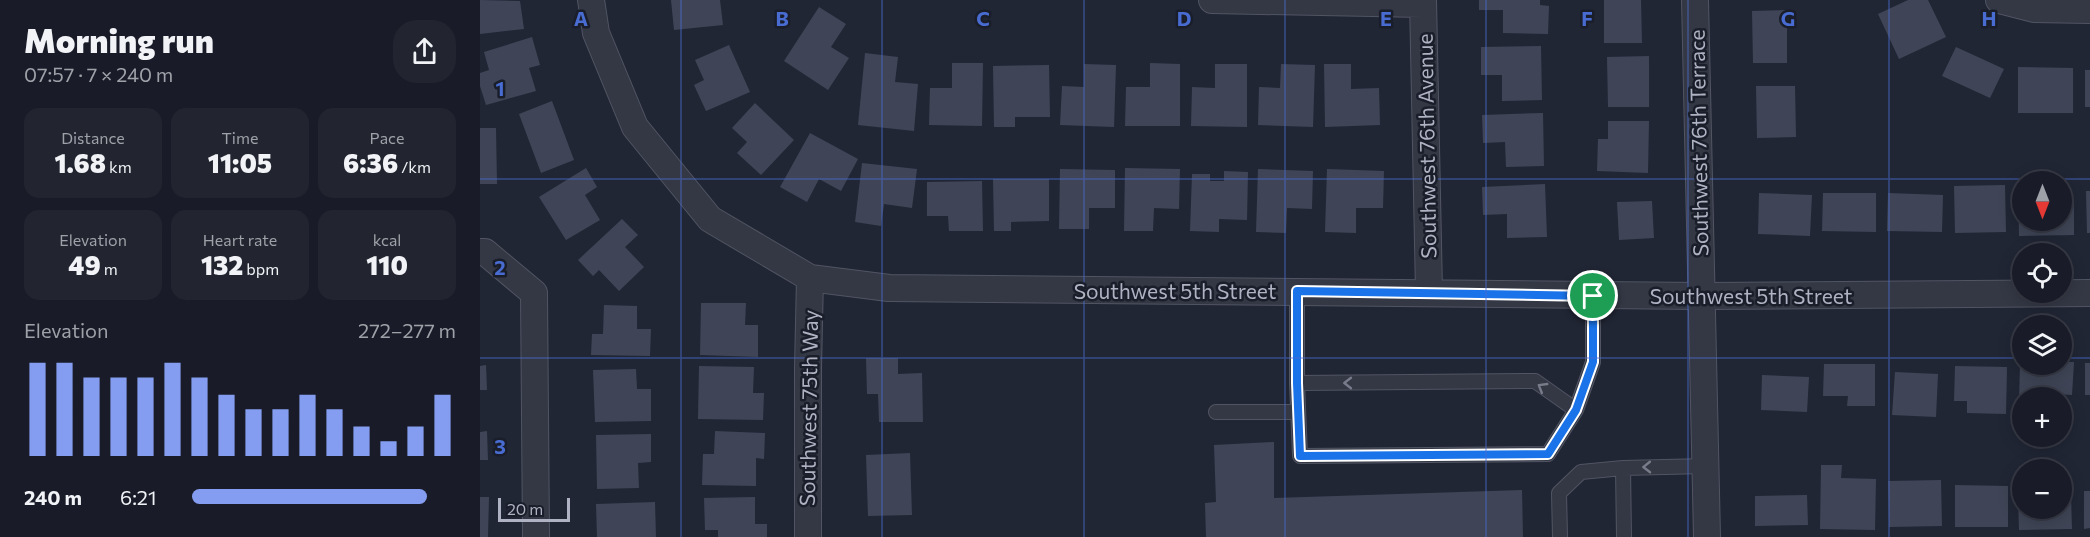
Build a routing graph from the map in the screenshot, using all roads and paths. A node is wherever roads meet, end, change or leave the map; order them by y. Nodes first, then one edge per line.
1 (591, 0) edge
2 (1212, 0) edge
3 (1695, 0) edge
4 (1999, 0) edge
5 (1423, 2) edge
6 (2090, 10) edge
7 (480, 252) edge
8 (810, 278) junction
9 (1297, 291) junction
10 (1429, 292) junction
11 (2090, 293) edge
12 (1593, 296) junction
13 (1701, 296) junction
14 (1297, 383) junction
15 (1576, 410) junction
16 (1216, 412) dead end
17 (1298, 412) junction
18 (1706, 466) junction
19 (1623, 468) junction
20 (536, 537) edge
21 (808, 537) edge
22 (1560, 537) edge
23 (1624, 537) edge
24 (1707, 537) edge

1 - 8 street, Southwest 5th Street
2 - 5 street
3 - 13 street, Southwest 76th Terrace
4 - 6 street
5 - 10 street, Southwest 76th Avenue
7 - 20 street
8 - 9 street, Southwest 5th Street
8 - 21 street, Southwest 75th Way
9 - 10 street, Southwest 5th Street
9 - 14 lane
10 - 12 street, Southwest 5th Street
11 - 13 street, Southwest 5th Street
12 - 13 street, Southwest 5th Street
12 - 15 lane
13 - 18 street, Southwest 76th Terrace
15 -> 14 lane
14 - 17 lane
15 - 17 lane
16 - 17 lane
18 -> 19 lane
18 - 24 street, Southwest 76th Terrace
19 - 22 lane
19 - 23 lane

